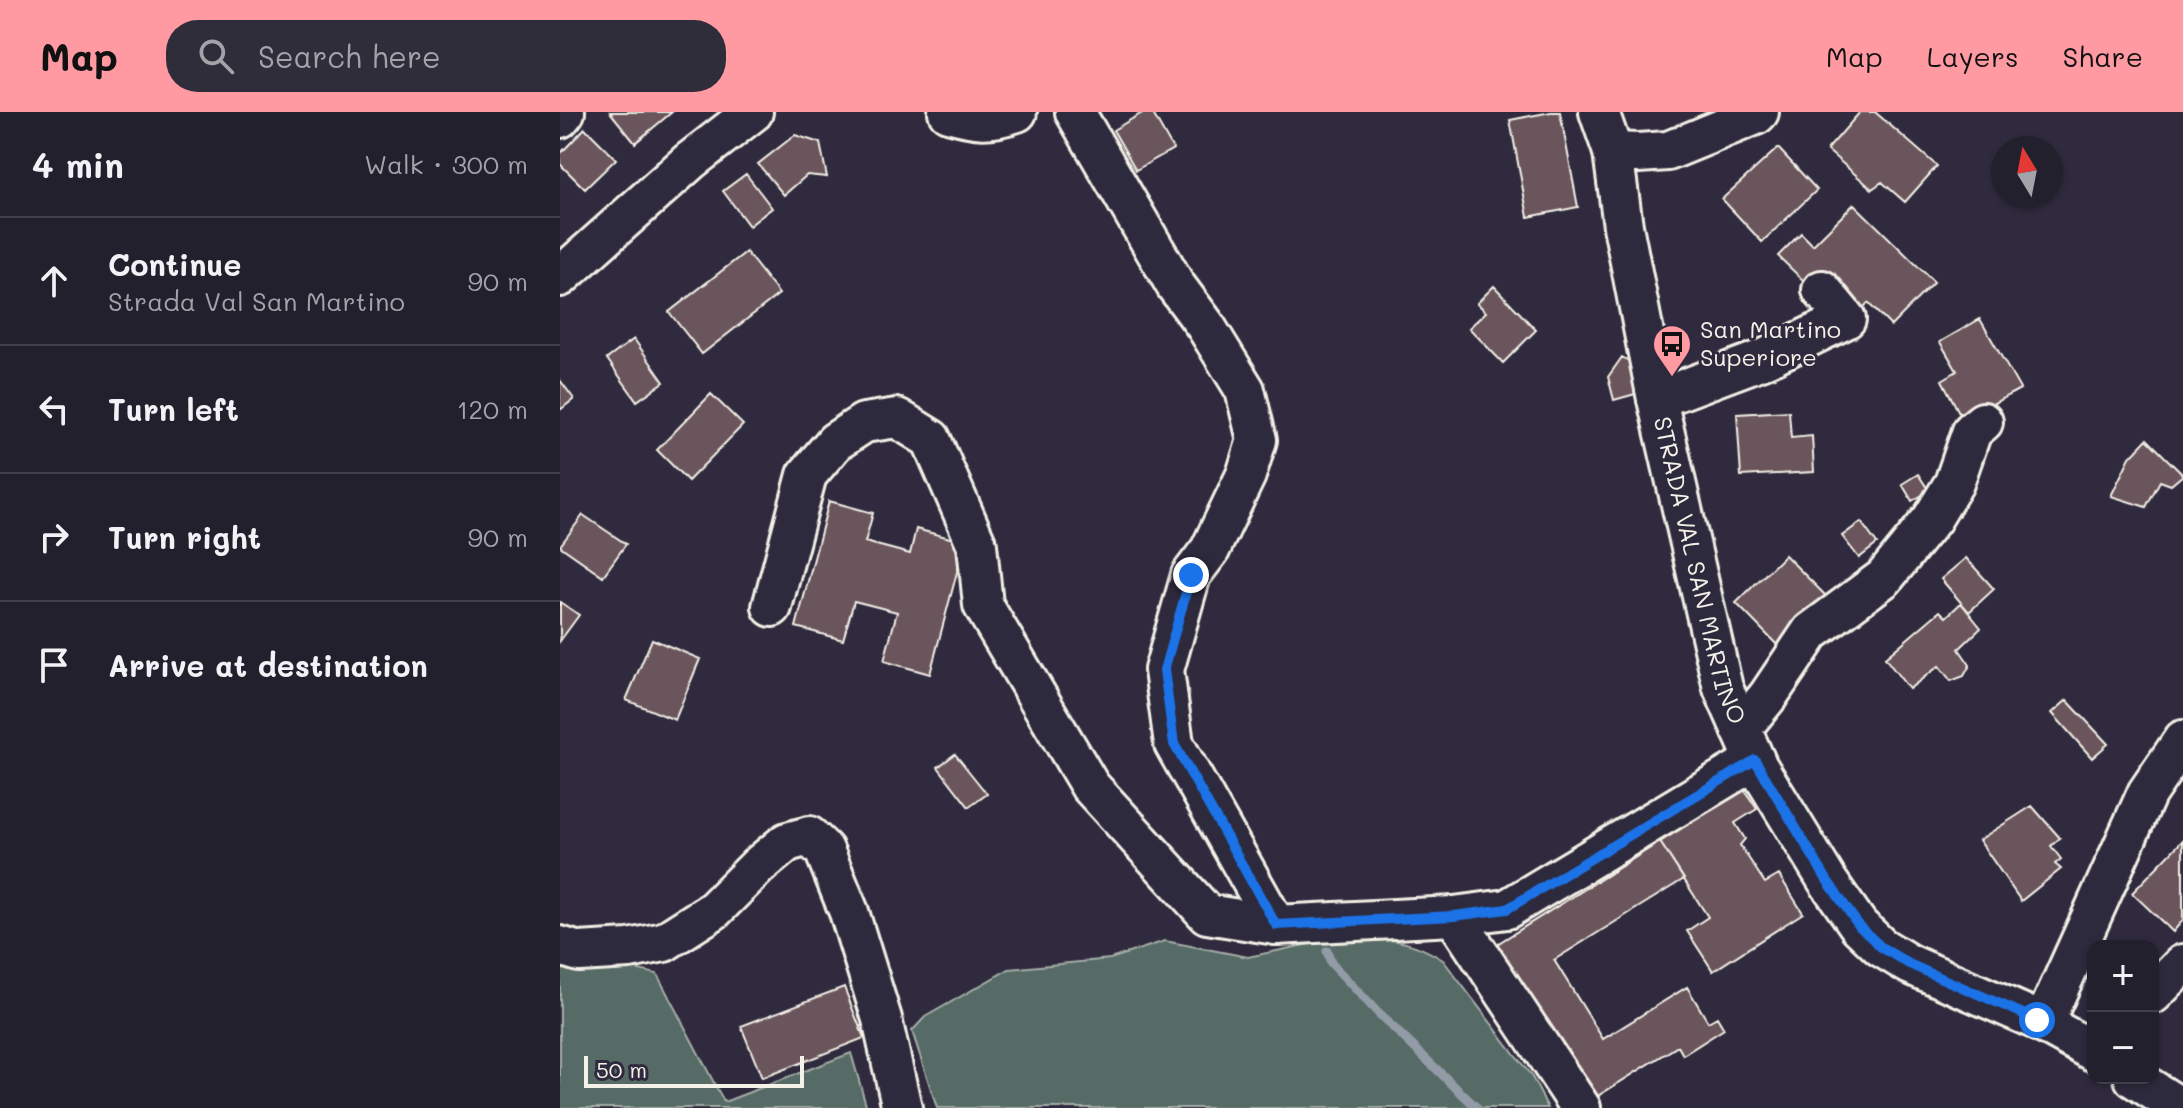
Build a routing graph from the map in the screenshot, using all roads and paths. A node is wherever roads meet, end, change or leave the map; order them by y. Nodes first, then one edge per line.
1 (565, 112) edge
2 (753, 112) edge
3 (948, 112) edge
4 (1017, 112) edge
5 (1075, 112) edge
6 (1599, 112) edge
7 (1759, 112) edge
8 (560, 118) edge
9 (1613, 152) junction
10 (560, 277) edge
11 (1822, 290) dead end
12 (1657, 399) junction
13 (1983, 422) dead end
14 (772, 607) dead end
15 (2183, 740) edge
16 (1748, 744) junction
17 (1454, 916) junction
18 (1276, 925) junction
19 (560, 946) edge
20 (2183, 964) edge
21 (2159, 988) edge
22 (2043, 1024) junction
23 (2087, 1048) edge
24 (2143, 1084) edge
25 (902, 1108) edge
26 (1581, 1108) edge
27 (2181, 1108) edge

1 - 8 street
2 - 10 street
3 - 4 street
5 - 18 street
6 - 9 street, STRADA VAL SAN MARTINO
7 - 9 street
9 - 12 street, STRADA VAL SAN MARTINO
11 - 12 street
12 - 16 street, STRADA VAL SAN MARTINO
13 - 16 street
14 - 18 street
15 - 22 street
16 - 17 street
16 - 22 street, STRADA VAL SAN MARTINO
17 - 18 street
17 - 26 street
19 - 25 street
20 - 21 street
22 - 23 street, STRADA VAL SAN MARTINO
24 - 27 street

